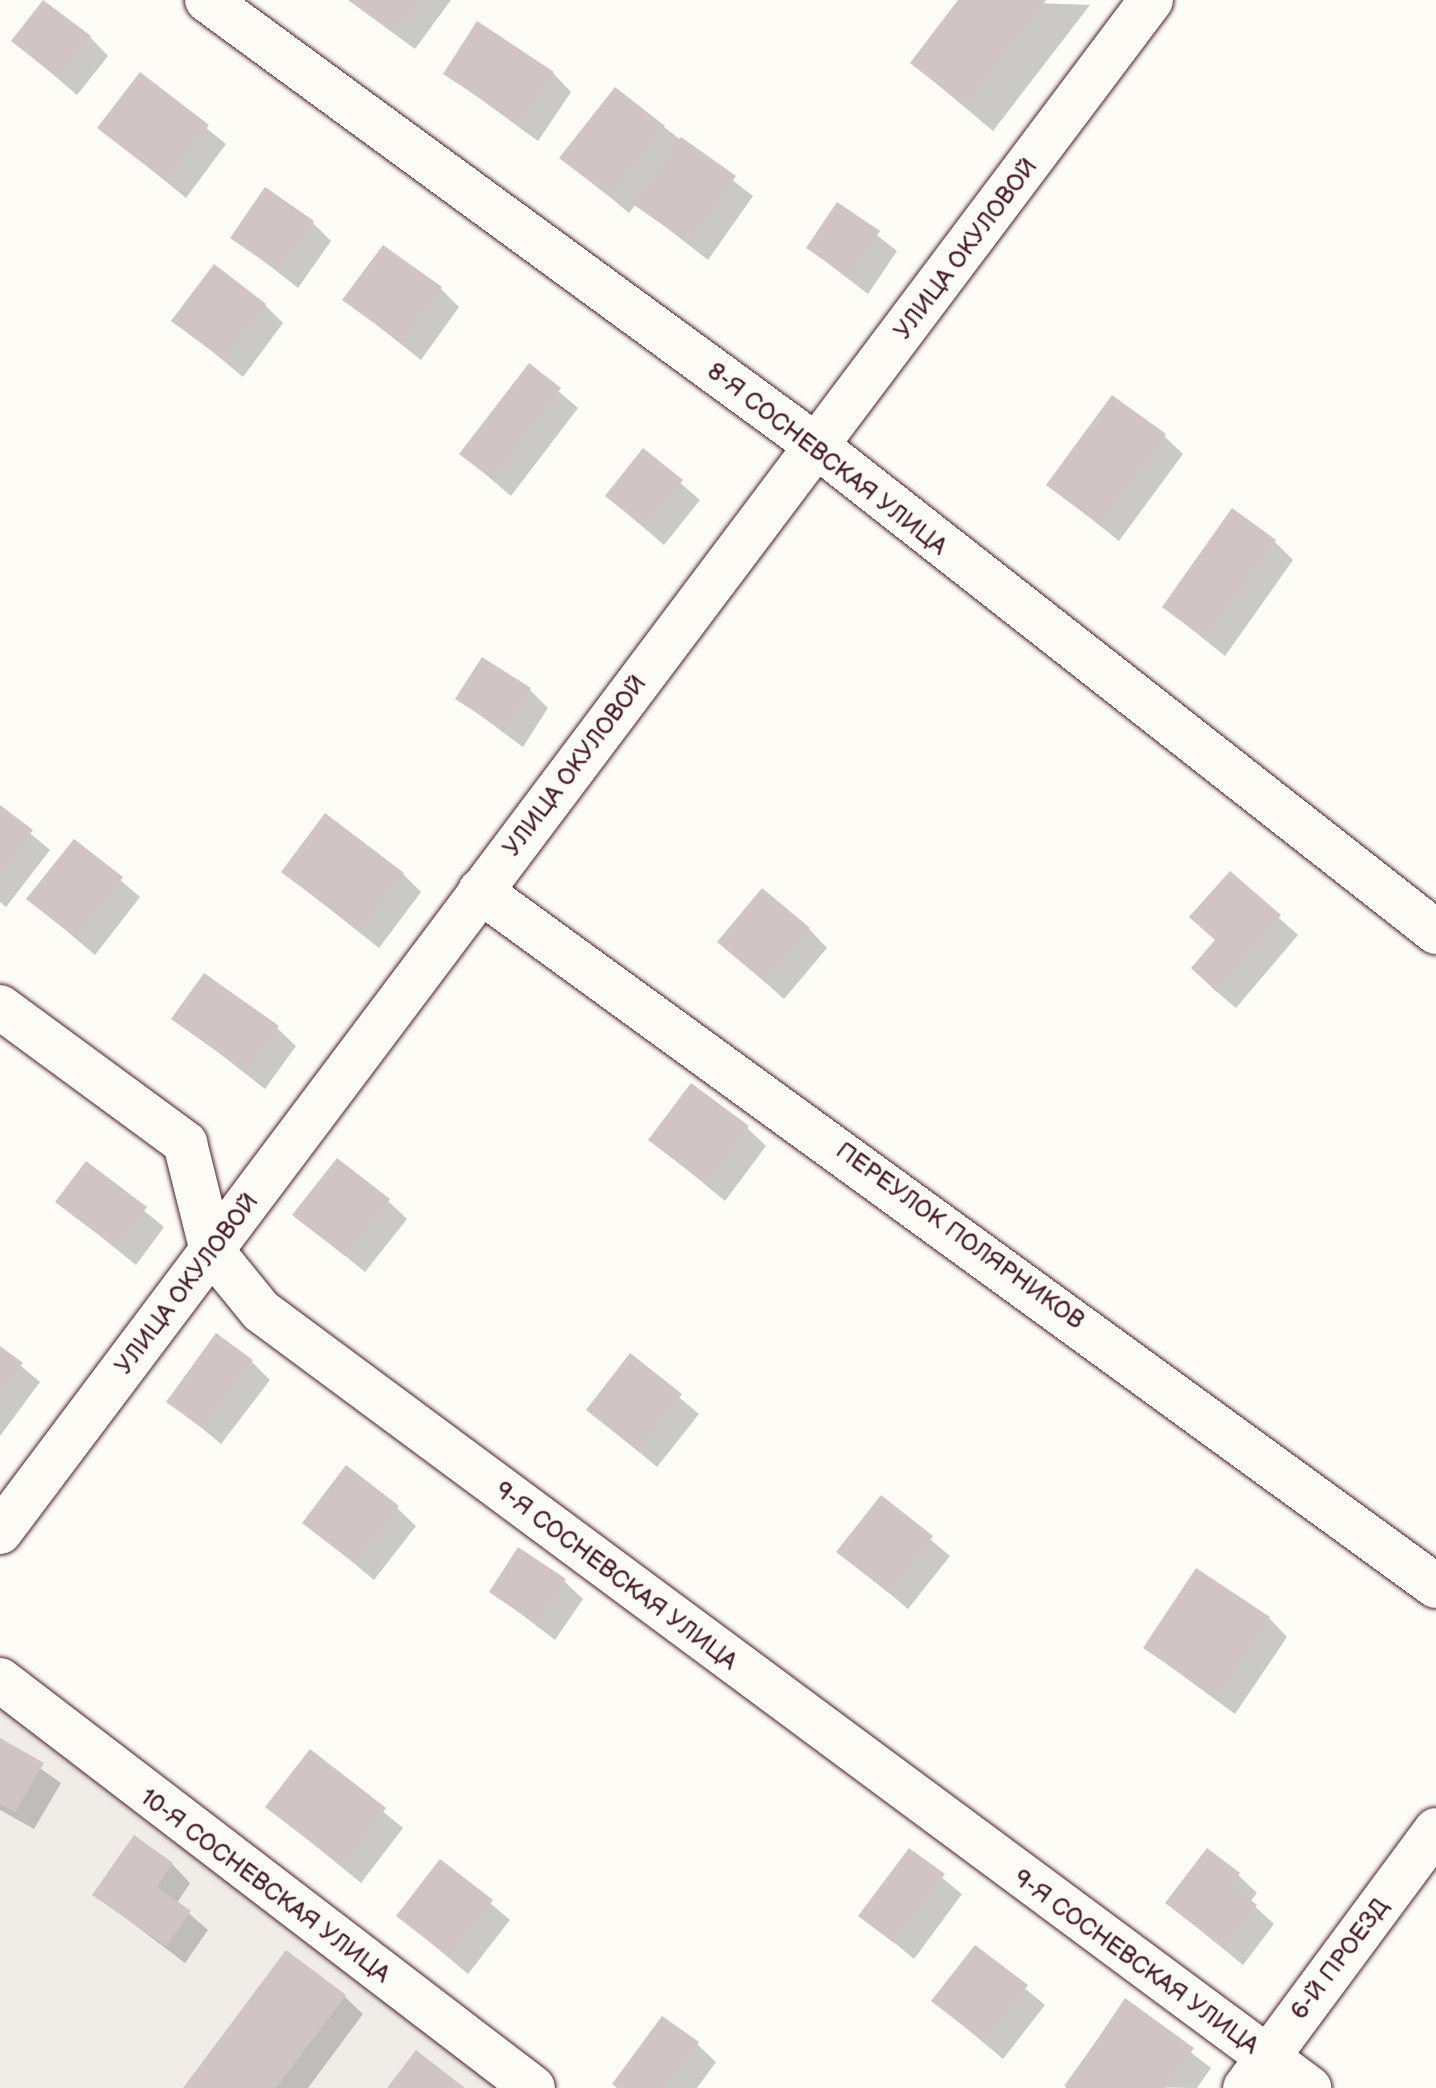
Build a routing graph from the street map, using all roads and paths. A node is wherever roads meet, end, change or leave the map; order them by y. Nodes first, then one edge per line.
1 (207, 0) edge
2 (1151, 0) edge
3 (818, 447) junction
4 (480, 891) junction
5 (1436, 932) edge
6 (0, 1007) edge
7 (212, 1251) junction
8 (0, 1532) edge
9 (1436, 1586) edge
10 (0, 1680) edge
11 (1436, 1830) edge
12 (1256, 2072) edge
13 (533, 2088) edge
14 (1309, 2088) edge

1 - 3 street, 8-Я СОСНЕВСКАЯ УЛИЦА
2 - 3 street, УЛИЦА ОКУЛОВОЙ
3 - 4 street, УЛИЦА ОКУЛОВОЙ
3 - 5 street, 8-Я СОСНЕВСКАЯ УЛИЦА
4 - 7 street, УЛИЦА ОКУЛОВОЙ
4 - 9 street, ПЕРЕУЛОК ПОЛЯРНИКОВ
6 - 7 street, 9-Я СОСНЕВСКАЯ УЛИЦА
7 - 8 street, УЛИЦА ОКУЛОВОЙ
7 - 12 street, 9-Я СОСНЕВСКАЯ УЛИЦА
10 - 13 street, 10-Я СОСНЕВСКАЯ УЛИЦА
11 - 12 street, 6-Й ПРОЕЗД
12 - 14 street, 9-Я СОСНЕВСКАЯ УЛИЦА

